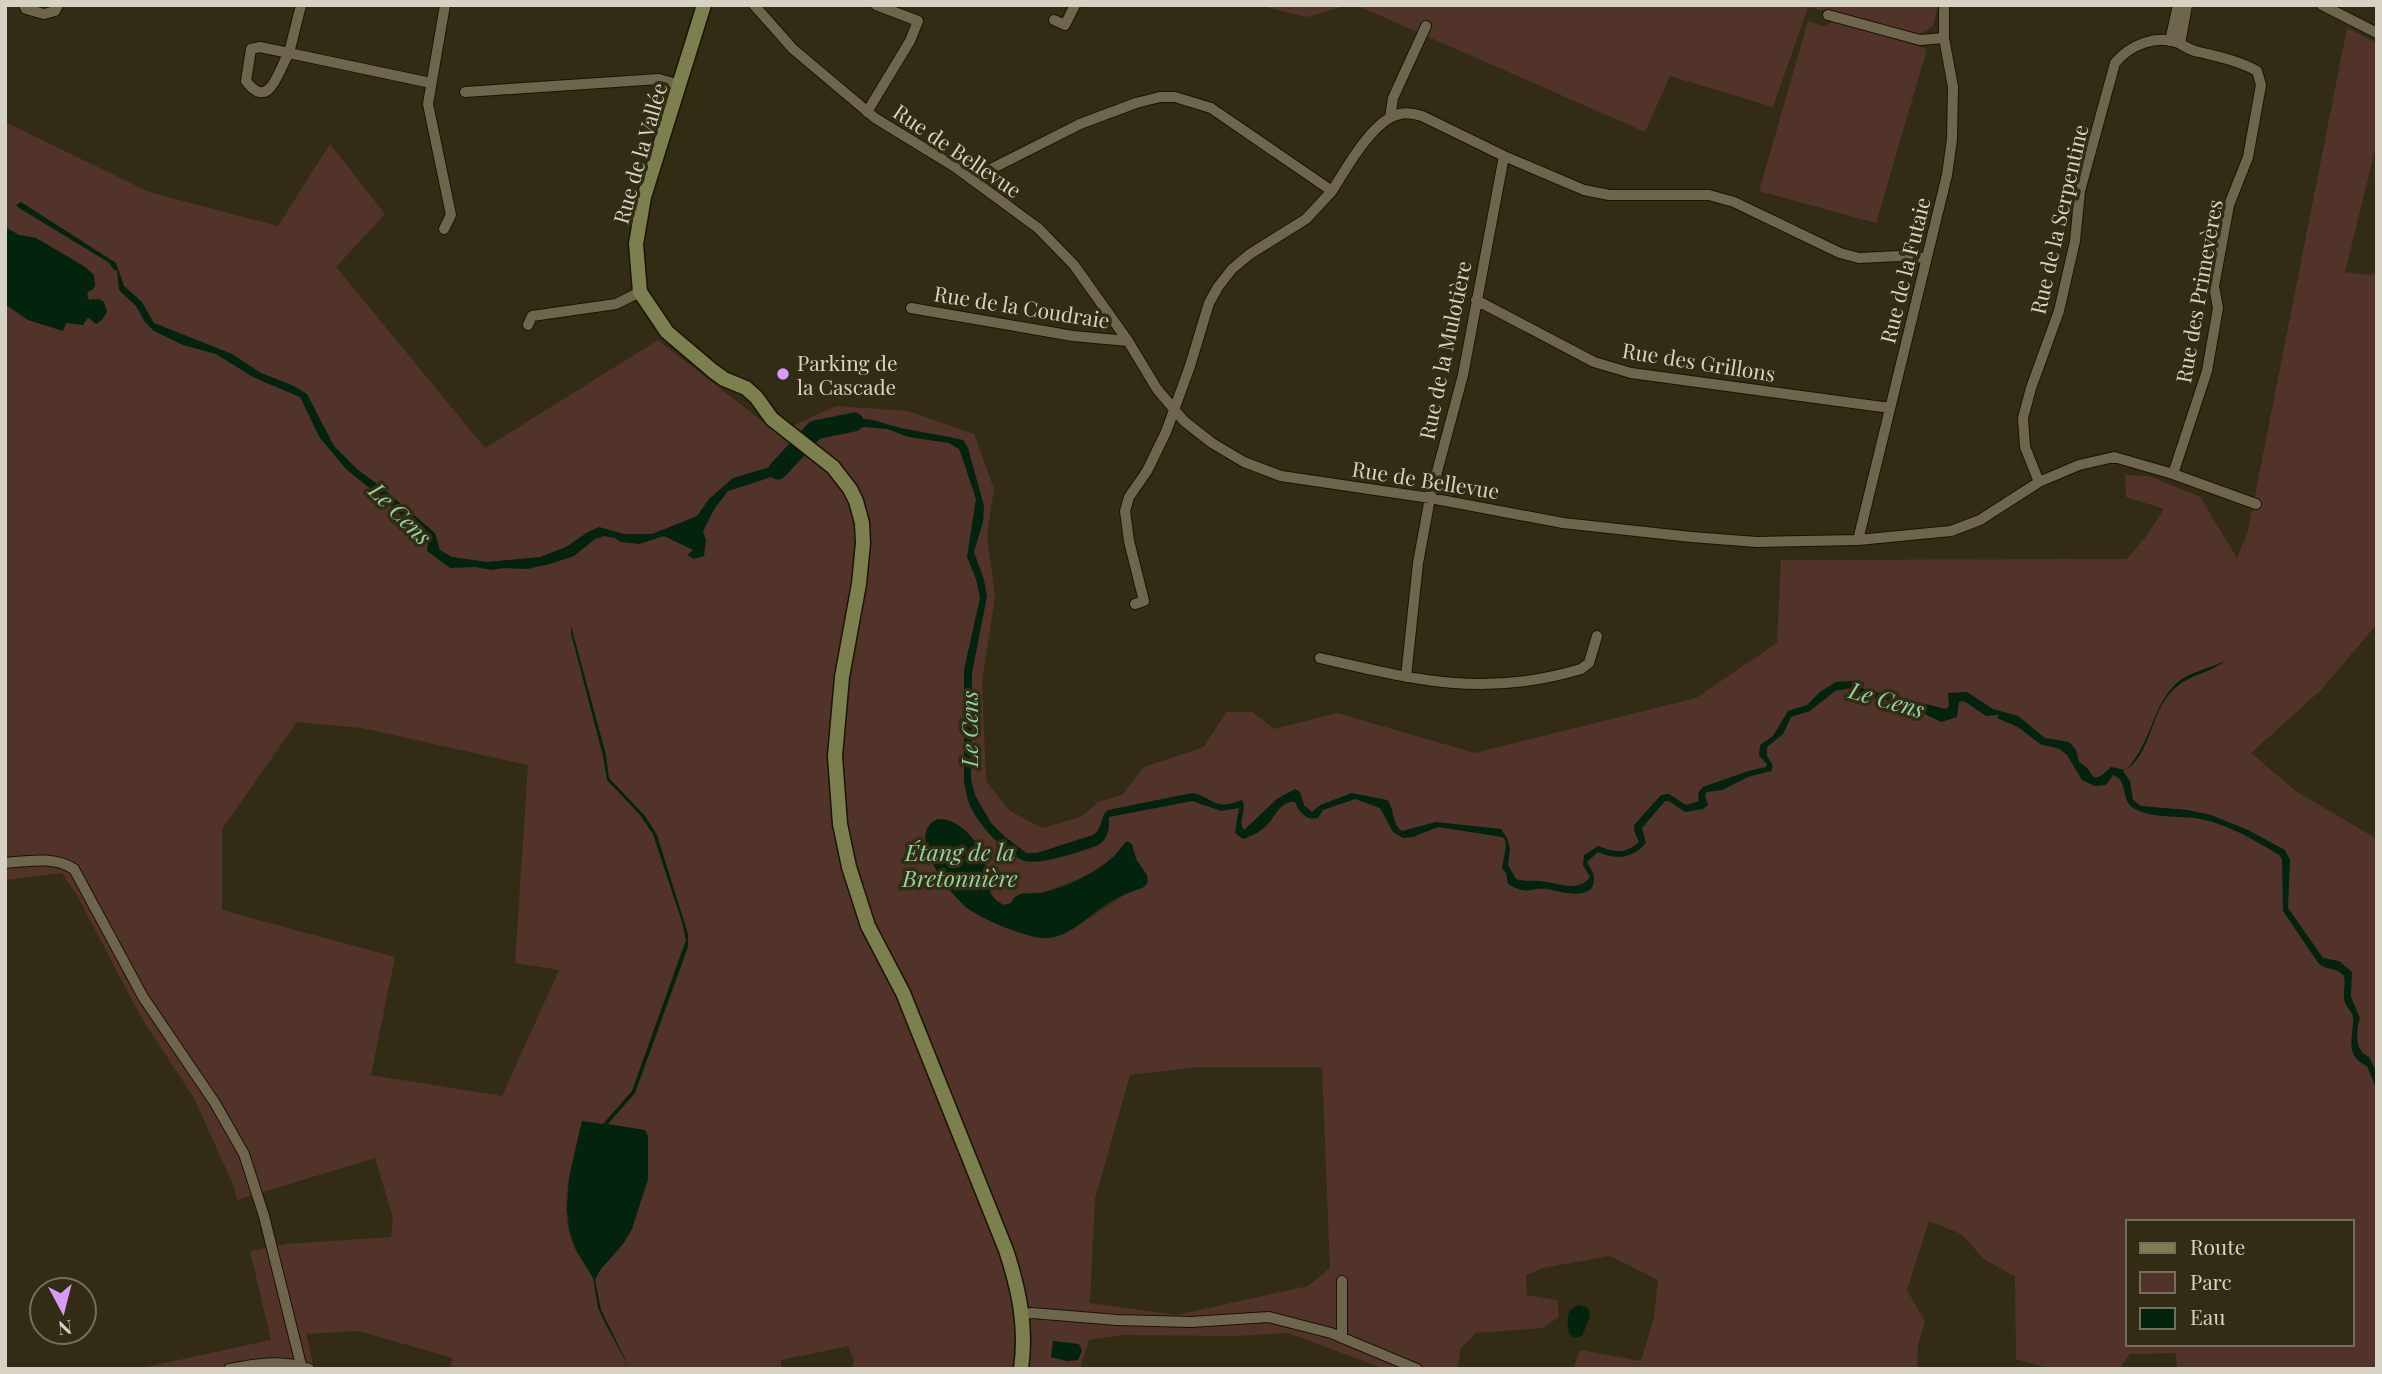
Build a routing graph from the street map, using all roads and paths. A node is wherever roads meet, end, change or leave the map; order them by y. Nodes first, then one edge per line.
1 (24, 5) edge
2 (58, 5) edge
3 (301, 5) edge
4 (445, 5) edge
5 (704, 5) edge
6 (754, 5) edge
7 (876, 5) edge
8 (1075, 5) edge
9 (1944, 5) edge
10 (2178, 5) edge
11 (2187, 5) edge
12 (2324, 6) edge
13 (1828, 15) dead end
14 (1054, 20) dead end
15 (1426, 26) dead end
16 (2377, 33) edge
17 (1944, 38) junction
18 (2175, 42) junction
19 (289, 53) junction
20 (430, 83) junction
21 (680, 85) junction
22 (465, 92) dead end
23 (867, 112) junction
24 (1390, 118) junction
25 (1504, 156) junction
26 (971, 179) junction
27 (1332, 191) junction
28 (444, 229) dead end
29 (1926, 258) junction
30 (640, 292) junction
31 (1476, 300) junction
32 (911, 308) dead end
33 (528, 325) dead end
34 (1128, 341) junction
35 (1890, 408) junction
36 (1175, 410) junction
37 (2173, 474) junction
38 (2039, 482) junction
39 (1430, 498) junction
40 (2256, 504) dead end
41 (1858, 540) junction
42 (1135, 604) dead end
43 (1597, 636) dead end
44 (1320, 658) dead end
45 (1406, 677) junction
46 (5, 863) edge
47 (1342, 1282) dead end
48 (1022, 1314) junction
49 (1342, 1338) junction
50 (304, 1368) edge
51 (229, 1369) edge
52 (1021, 1369) edge
53 (1417, 1369) edge

1 - 2 street
3 - 19 street
4 - 20 street
5 - 21 street, Rue de la Vallée
6 - 23 street, Rue de Bellevue
7 - 23 street
8 - 14 street
9 - 17 street, Rue de la Futaie
10 - 18 street
11 - 18 street
12 - 16 street
13 - 17 street
15 - 24 street
17 - 29 street, Rue de la Futaie
18 - 37 street, Rue des Primevères
18 - 38 street, Rue de la Serpentine
19 - 19 street
19 - 20 street
20 - 28 street
21 - 22 street
21 - 30 street, Rue de la Vallée
23 - 26 street, Rue de Bellevue
24 - 25 street
24 - 27 street
25 - 29 street
25 - 31 street, Rue de la Mulotière
26 - 27 street
26 - 34 street, Rue de Bellevue
27 - 36 street
29 - 35 street, Rue de la Futaie
30 - 33 street
30 - 48 street, Rue de la Vallée
31 - 35 street, Rue des Grillons
31 - 39 street, Rue de la Mulotière
32 - 34 street, Rue de la Coudraie
34 - 36 street, Rue de Bellevue
35 - 41 street, Rue de la Futaie
36 - 39 street, Rue de Bellevue
36 - 42 street
37 - 38 street, Rue de Bellevue
37 - 40 street, Rue de Bellevue
38 - 41 street, Rue de Bellevue
39 - 41 street, Rue de Bellevue
39 - 45 street, Rue de la Mulotière
43 - 45 street
44 - 45 street
46 - 50 street
47 - 49 street
48 - 49 street
48 - 52 street, Rue de la Vallée
49 - 53 street
50 - 51 street

